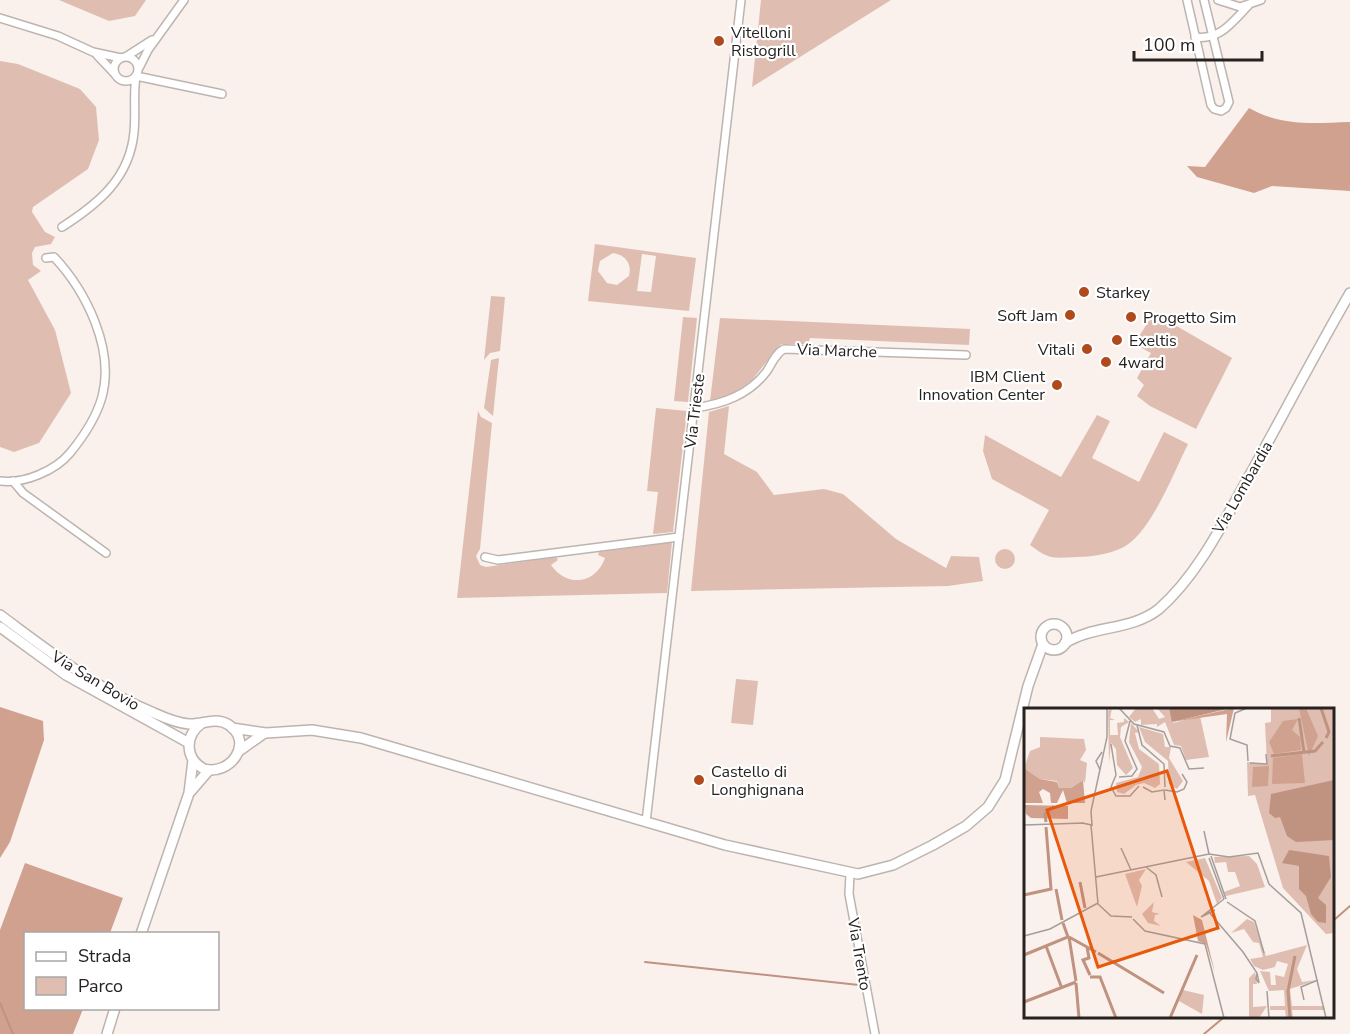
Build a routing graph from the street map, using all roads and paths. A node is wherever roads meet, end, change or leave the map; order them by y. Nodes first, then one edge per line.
1 (184, 0) edge
2 (741, 0) edge
3 (1187, 0) edge
4 (1204, 0) edge
5 (1218, 0) edge
6 (1261, 0) edge
7 (1248, 6) junction
8 (0, 18) edge
9 (1213, 36) junction
10 (157, 37) junction
11 (1195, 37) junction
12 (93, 51) junction
13 (124, 57) junction
14 (139, 68) junction
15 (116, 76) junction
16 (136, 76) junction
17 (222, 94) dead end
18 (134, 111) junction
19 (62, 227) dead end
20 (46, 258) dead end
21 (1350, 293) edge
22 (966, 355) dead end
23 (694, 408) junction
24 (0, 481) edge
25 (13, 481) junction
26 (679, 537) junction
27 (106, 553) dead end
28 (485, 557) dead end
29 (0, 615) edge
30 (0, 627) edge
31 (1065, 630) junction
32 (1089, 634) junction
33 (1065, 643) junction
34 (1046, 647) junction
35 (202, 723) junction
36 (232, 728) junction
37 (266, 733) junction
38 (189, 742) junction
39 (239, 752) junction
40 (194, 760) junction
41 (209, 770) junction
42 (189, 793) junction
43 (646, 822) junction
44 (850, 874) junction
45 (141, 932) edge
46 (114, 1010) edge
47 (107, 1034) edge
48 (875, 1034) edge

1 - 10 street
2 - 23 street, Via Trieste
3 - 11 street
4 - 9 street
5 - 7 street
6 - 7 street
7 - 9 street
8 - 12 street
9 - 11 street
9 - 11 street
10 - 13 street
10 - 14 street
12 - 13 street
12 - 15 street
13 - 14 street
13 - 15 street
14 - 16 street
15 - 16 street
15 - 18 street
16 - 17 street
16 - 18 street
18 - 19 street
20 - 25 street
21 - 32 street, Via Lombardia
22 - 23 street, Via Marche
23 - 26 street, Via Trieste
24 - 25 street
25 - 27 street
26 - 28 street
26 - 43 street, Via Trieste
29 - 35 street, Via San Bovio
30 - 38 street, Via San Bovio
31 - 32 street, Via Lombardia
31 - 33 street
31 - 34 street, Via Lombardia
32 - 33 street, Via Lombardia
33 - 34 street, Via Lombardia
34 - 44 street
35 - 36 street, Via San Bovio
35 - 38 street
36 - 37 street, Via San Bovio
36 - 39 street
37 - 39 street
37 - 43 street, Via San Bovio
38 - 40 street
39 - 41 street
40 - 41 street
40 - 42 street
41 - 42 street
42 - 45 street
43 - 44 street, Via San Bovio
44 - 48 street, Via Trento
46 - 47 street

